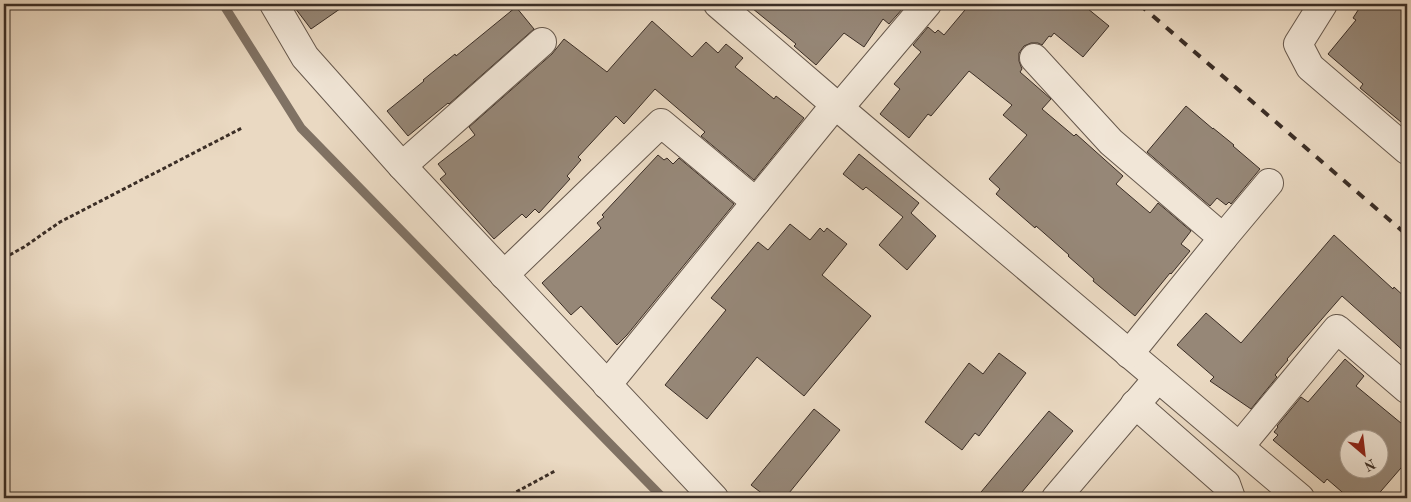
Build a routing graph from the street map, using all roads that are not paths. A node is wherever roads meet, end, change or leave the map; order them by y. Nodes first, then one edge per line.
1 (274, 4) edge
2 (927, 4) edge
3 (1323, 4) edge
4 (723, 5) edge
5 (542, 42) dead end
6 (1034, 58) dead end
7 (837, 106) junction
8 (1407, 150) edge
9 (402, 166) junction
10 (1269, 183) dead end
11 (756, 202) junction
12 (1223, 238) junction
13 (504, 275) junction
14 (1129, 354) junction
15 (1158, 378) junction
16 (607, 385) junction
17 (1407, 389) edge
18 (1135, 404) junction
19 (1240, 446) junction
20 (714, 498) edge
21 (1056, 498) edge
22 (1231, 498) edge
23 (1300, 498) edge

1 - 9 street
2 - 7 street
3 - 8 street
4 - 7 street
5 - 9 street
6 - 12 street
7 - 11 street
7 - 14 street
9 - 13 street
10 - 12 street
11 - 13 street
11 - 16 street
12 - 14 street
13 - 16 street
14 - 15 street
15 - 18 street
15 - 19 street
16 - 20 street
17 - 19 street
18 - 21 street
18 - 22 street
19 - 23 street

